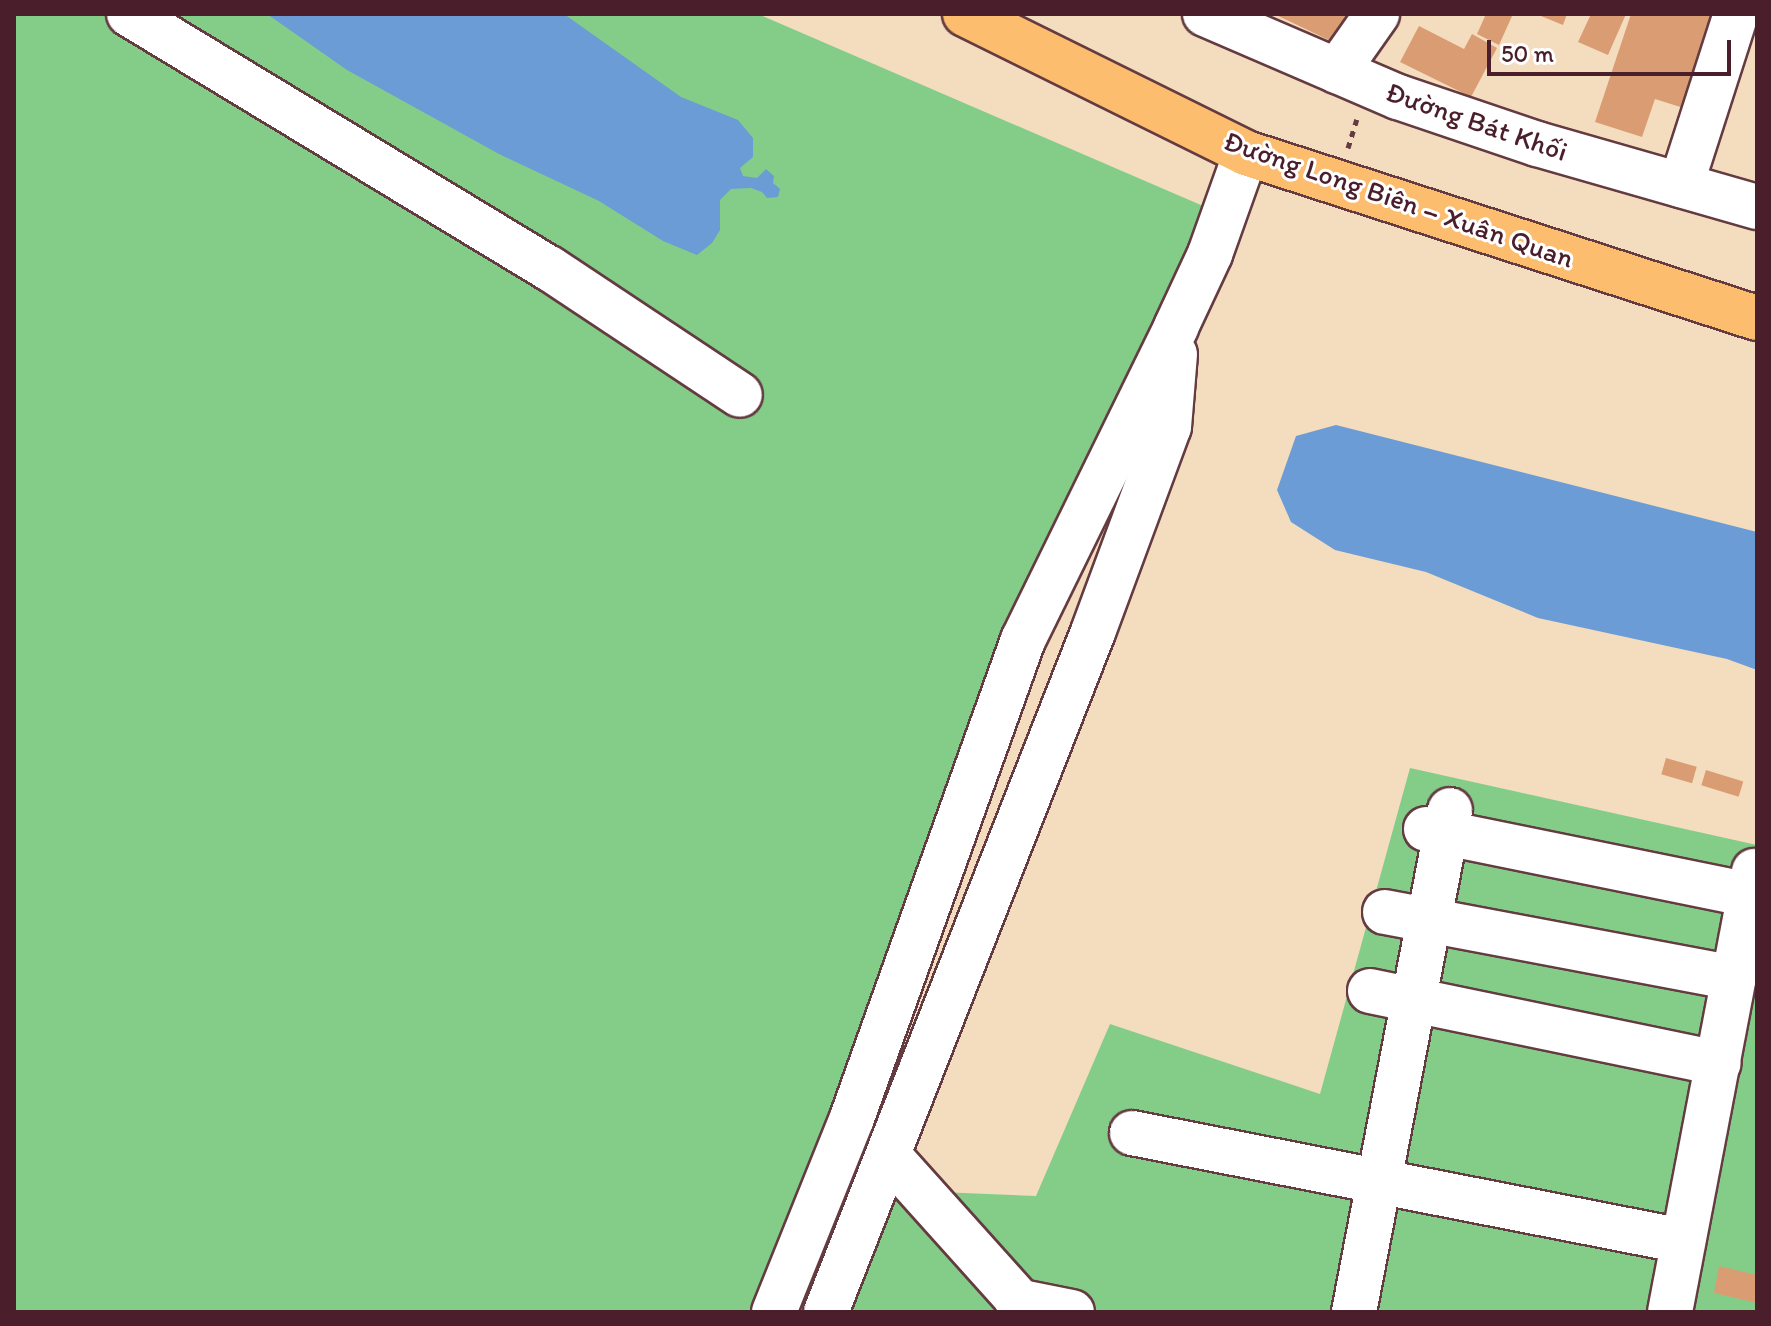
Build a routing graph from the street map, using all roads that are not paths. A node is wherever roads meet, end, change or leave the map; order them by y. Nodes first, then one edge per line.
1 (129, 14) edge
2 (965, 14) edge
3 (1018, 14) edge
4 (1205, 14) edge
5 (1377, 14) edge
6 (1736, 14) edge
7 (1352, 77) junction
8 (1132, 94) junction
9 (1246, 153) junction
10 (1681, 185) junction
11 (1757, 207) edge
12 (1757, 318) edge
13 (1176, 327) junction
14 (740, 395) dead end
15 (1385, 912) dead end
16 (1428, 920) junction
17 (1734, 978) junction
18 (1370, 991) dead end
19 (1415, 1000) junction
20 (1719, 1063) junction
21 (1132, 1133) dead end
22 (889, 1156) junction
23 (1380, 1183) junction
24 (1683, 1241) junction
25 (1023, 1307) edge
26 (774, 1312) edge
27 (826, 1312) edge
28 (1072, 1312) edge
29 (1354, 1312) edge
30 (1670, 1312) edge

1 - 14 street
2 - 8 main road, Đường Long Biên – Xuân Quan
3 - 8 main road
4 - 7 street, Đường Bát Khối
5 - 7 street
6 - 10 street
7 - 10 street, Đường Bát Khối
8 - 9 main road, Đường Long Biên – Xuân Quan
9 - 12 main road, Đường Long Biên – Xuân Quan
9 - 13 street
10 - 11 street, Đường Bát Khối
13 - 22 street
13 - 26 street
15 - 16 street
16 - 17 street
16 - 17 street
16 - 19 street
17 - 20 street
18 - 19 street
19 - 20 street
19 - 23 street
20 - 24 street
21 - 23 street
22 - 25 street
22 - 27 street
23 - 24 street
23 - 29 street
24 - 30 street
25 - 28 street

